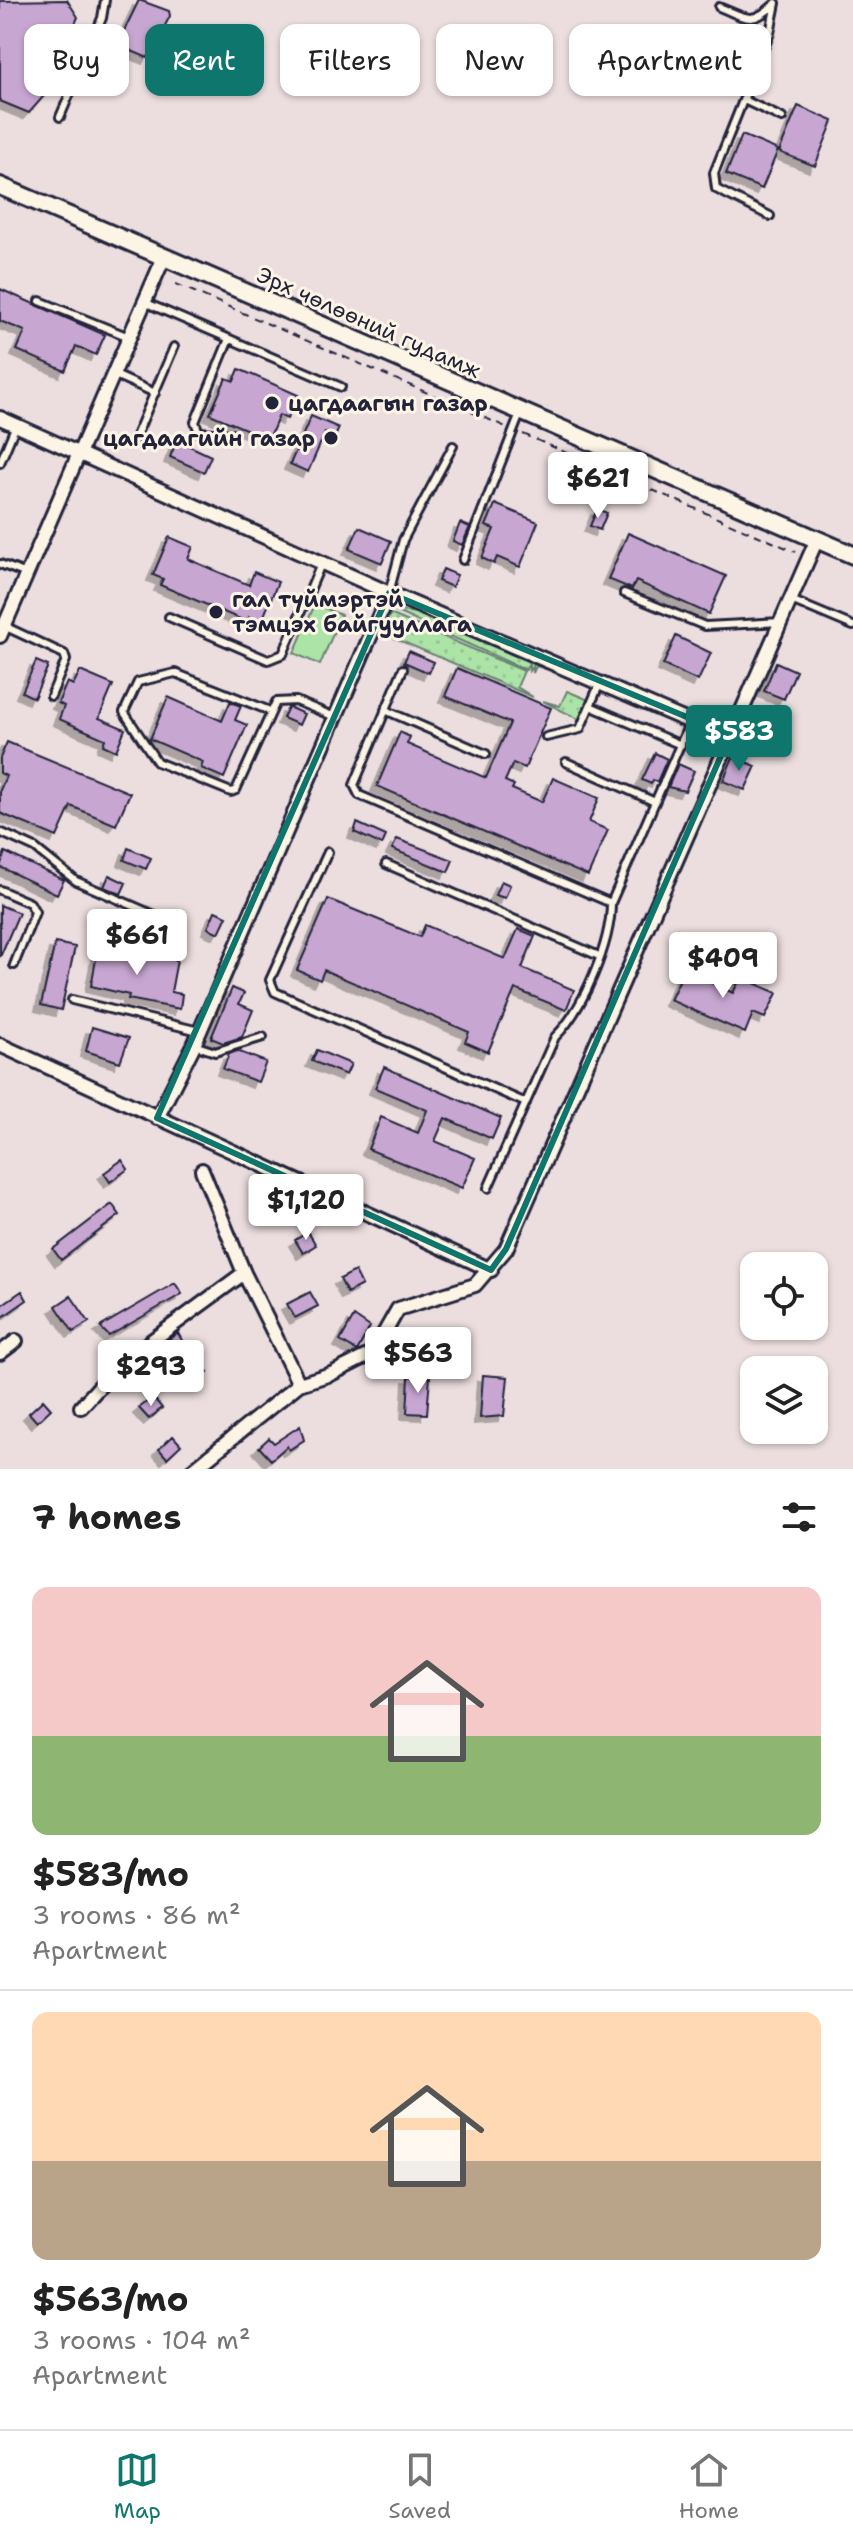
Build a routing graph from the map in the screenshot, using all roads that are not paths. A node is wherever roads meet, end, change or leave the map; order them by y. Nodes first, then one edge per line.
1 (105, 0) edge
2 (776, 1) edge
3 (719, 7) dead end
4 (744, 100) junction
5 (60, 117) dead end
6 (782, 118) dead end
7 (0, 186) edge
8 (770, 216) dead end
9 (164, 257) junction
10 (40, 301) dead end
11 (144, 302) junction
12 (129, 337) junction
13 (229, 339) junction
14 (174, 347) dead end
15 (115, 375) junction
16 (341, 387) dead end
17 (155, 393) junction
18 (520, 412) junction
19 (0, 418) edge
20 (16, 425) junction
21 (231, 434) dead end
22 (133, 443) dead end
23 (453, 446) dead end
24 (80, 453) junction
25 (0, 463) edge
26 (817, 539) junction
27 (853, 555) edge
28 (322, 560) junction
29 (463, 560) dead end
30 (0, 564) edge
31 (27, 574) junction
32 (389, 593) junction
33 (624, 593) dead end
34 (791, 600) junction
35 (169, 617) dead end
36 (782, 622) junction
37 (853, 626) edge
38 (2, 631) edge
39 (403, 669) dead end
40 (600, 683) junction
41 (51, 696) dead end
42 (590, 706) junction
43 (385, 710) junction
44 (270, 711) junction
45 (124, 712) junction
46 (335, 717) junction
47 (120, 722) dead end
48 (690, 722) junction
49 (730, 735) junction
50 (546, 737) dead end
51 (681, 745) junction
52 (486, 754) dead end
53 (566, 762) dead end
54 (655, 802) junction
55 (0, 832) edge
56 (328, 852) dead end
57 (386, 864) dead end
58 (0, 890) edge
59 (611, 903) junction
60 (168, 921) dead end
61 (599, 956) junction
62 (14, 965) dead end
63 (72, 1000) dead end
64 (199, 1031) junction
65 (263, 1037) dead end
66 (0, 1045) edge
67 (194, 1045) junction
68 (526, 1103) junction
69 (157, 1118) junction
70 (202, 1170) dead end
71 (488, 1188) dead end
72 (491, 1270) junction
73 (244, 1273) junction
74 (16, 1341) dead end
75 (0, 1353) edge
76 (299, 1384) junction
77 (81, 1407) dead end
78 (194, 1469) edge

1 - 5 lane
2 - 3 lane
2 - 4 lane
4 - 6 lane
4 - 8 lane
7 - 9 main road, Эрх чөлөөний гудамж
9 - 11 street
9 - 18 main road, Эрх чөлөөний гудамж
10 - 12 lane
11 - 12 street
11 - 13 lane
12 - 15 street
13 - 16 lane
13 - 21 lane
14 - 17 lane
15 - 17 lane
15 - 24 street
17 - 22 lane
18 - 26 main road, Эрх чөлөөний гудамж
18 - 29 lane
19 - 20 street
20 - 24 street
20 - 25 lane
23 - 32 lane
24 - 28 street
24 - 31 street
26 - 27 main road, Эрх чөлөөний гудамж
26 - 34 street
28 - 32 street
28 - 35 lane
30 - 31 lane
31 - 38 street
32 - 40 street
32 - 46 street
33 - 36 lane
34 - 36 street
34 - 37 lane
36 - 49 street
38 - 41 lane
39 - 43 lane
40 - 42 lane
40 - 48 street
42 - 50 lane
42 - 51 lane
43 - 52 lane
43 - 59 lane
44 - 45 lane
44 - 45 lane
44 - 46 lane
45 - 47 lane
46 - 64 street
48 - 49 street
48 - 51 lane
49 - 72 street
51 - 54 lane
53 - 54 lane
54 - 59 lane
55 - 60 lane
56 - 68 lane
57 - 61 lane
58 - 62 lane
59 - 61 lane
61 - 68 lane
63 - 64 lane
64 - 67 street
65 - 67 lane
66 - 69 street
67 - 69 street
68 - 71 lane
69 - 72 street
70 - 73 street
72 - 76 street
73 - 76 street
73 - 77 street
74 - 75 street
76 - 78 street

